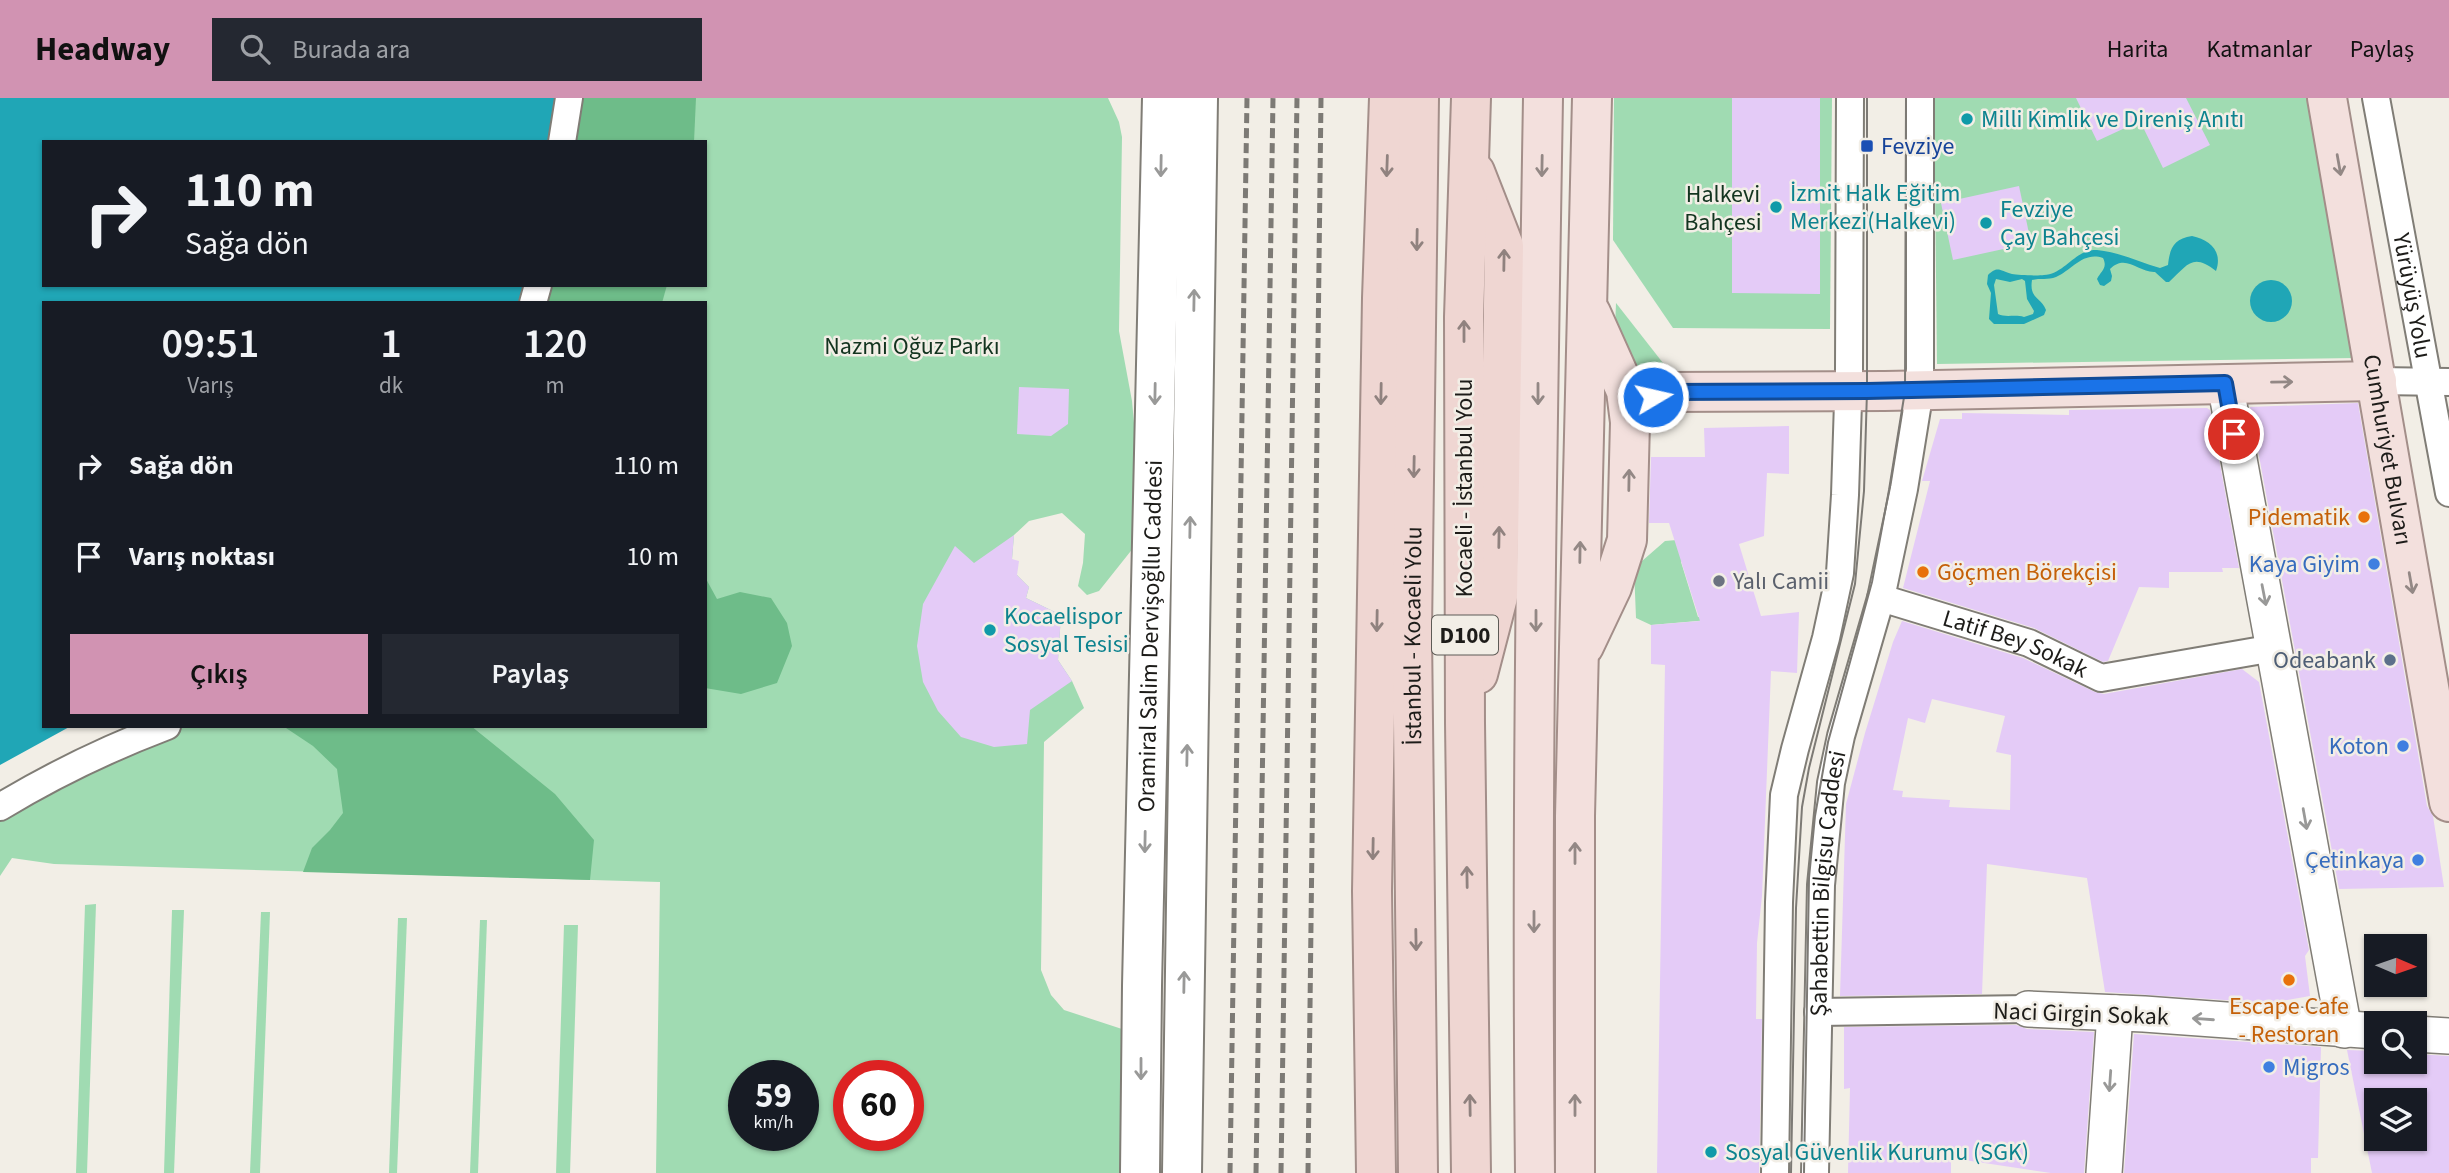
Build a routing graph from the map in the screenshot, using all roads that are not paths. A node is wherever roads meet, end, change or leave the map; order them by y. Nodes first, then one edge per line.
1 (569, 98) edge
2 (1162, 98) edge
3 (1198, 98) edge
4 (1389, 98) edge
5 (1419, 98) edge
6 (1471, 98) edge
7 (1543, 98) edge
8 (1592, 98) edge
9 (1850, 98) edge
10 (1920, 98) edge
11 (2327, 98) edge
12 (2376, 98) edge
13 (562, 140) edge
14 (1586, 303) junction
15 (2377, 381) junction
16 (2439, 382) edge
17 (2225, 383) junction
18 (1920, 390) junction
19 (1849, 392) junction
20 (1630, 422) junction
21 (2449, 493) edge
22 (1881, 598) junction
23 (2274, 648) junction
24 (1578, 661) junction
25 (162, 728) edge
26 (2449, 802) edge
27 (0, 807) edge
28 (2028, 1009) joint
29 (1818, 1012) junction
30 (2115, 1013) junction
31 (2360, 1031) edge
32 (2427, 1035) edge
33 (2449, 1036) edge
34 (1140, 1173) edge
35 (1182, 1173) edge
36 (1376, 1173) edge
37 (1418, 1173) edge
38 (1471, 1173) edge
39 (1535, 1173) edge
40 (1575, 1173) edge
41 (1775, 1173) edge
42 (1815, 1173) edge
43 (2104, 1173) edge

1 - 13 street
2 -> 34 main road, Oramiral Salim Dervişoğllu Caddesi
35 -> 3 main road, Oramiral Salim Dervişoğllu Caddesi
4 -> 36 highway
5 -> 37 highway, İstanbul - Kocaeli Yolu / D100
38 -> 6 highway, Kocaeli - İstanbul Yolu / D100
7 -> 39 main road
8 - 14 main road
9 - 19 street
10 - 18 street
11 -> 15 main road, Cumhuriyet Bulvarı
12 - 16 street, Yürüyüş Yolu
14 - 20 main road
24 -> 14 main road
15 - 16 street
17 -> 15 main road
15 -> 26 main road, Cumhuriyet Bulvarı
16 - 21 street, Yürüyüş Yolu
17 - 18 main road
17 -> 23 street
18 - 19 main road
18 - 22 street, Şahabettin Bilgisu Caddesi
19 - 20 main road
19 - 41 street
24 -> 20 main road
22 - 23 street, Latif Bey Sokak
22 - 29 street, Şahabettin Bilgisu Caddesi
23 -> 31 street
40 -> 24 main road
25 - 27 street
28 - 29 street, Naci Girgin Sokak
28 - 30 street, Naci Girgin Sokak
29 - 42 street, Şahabettin Bilgisu Caddesi
31 -> 30 street, Naci Girgin Sokak
30 -> 43 street
32 - 33 street

